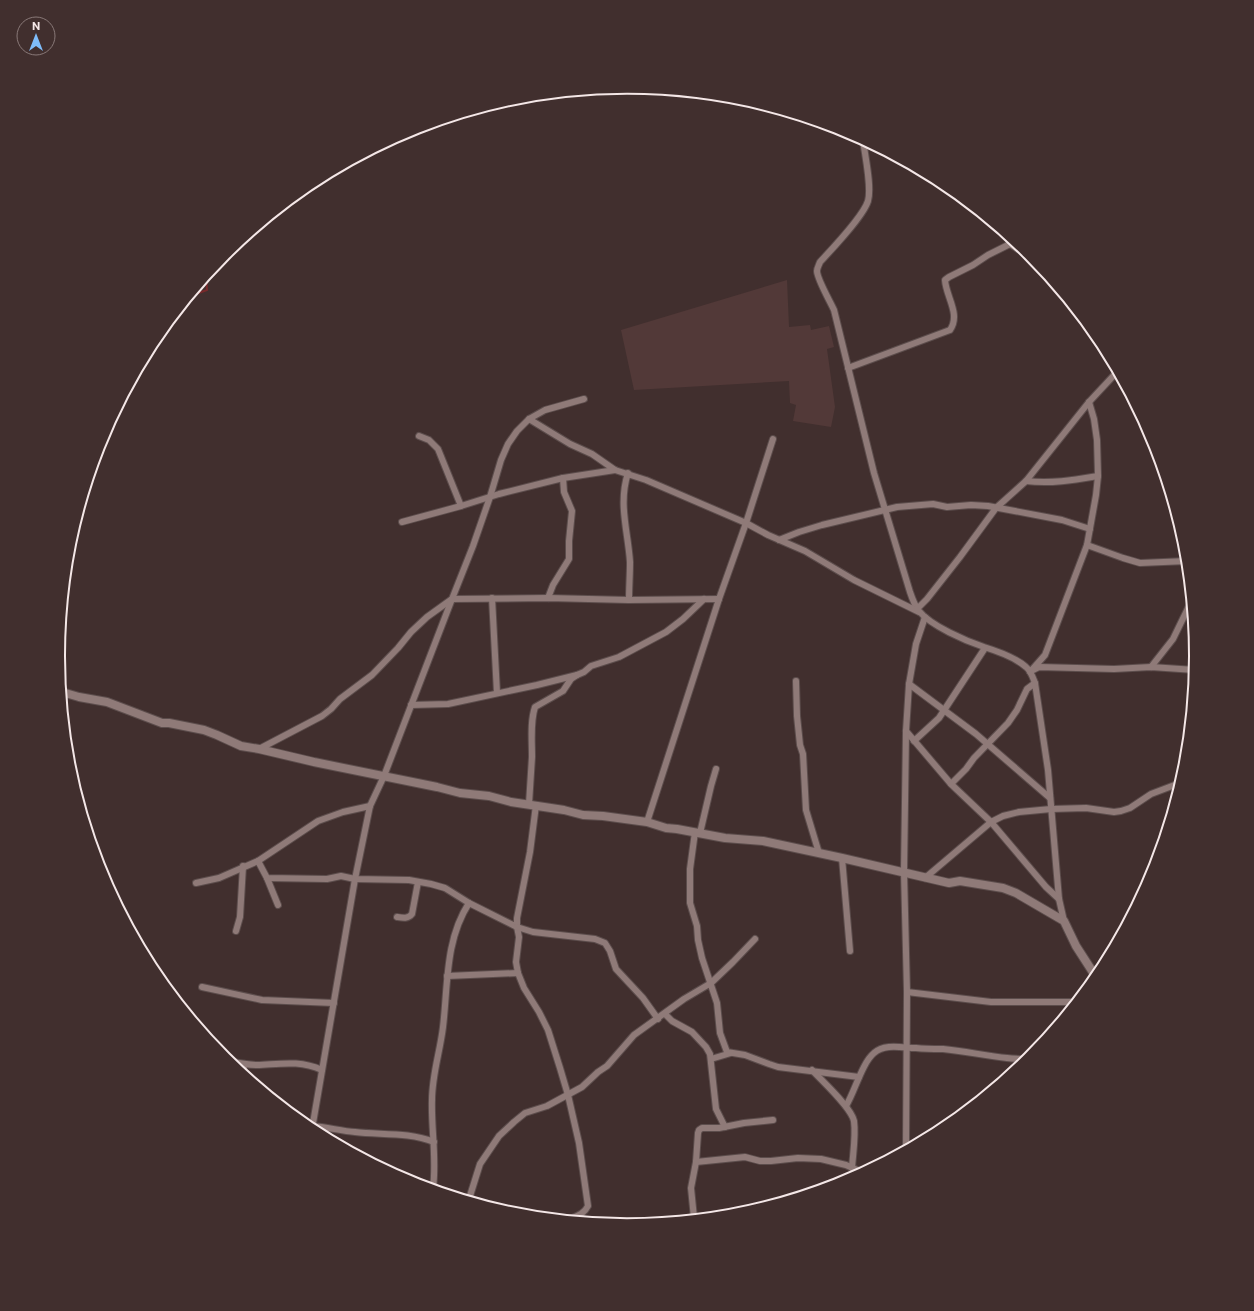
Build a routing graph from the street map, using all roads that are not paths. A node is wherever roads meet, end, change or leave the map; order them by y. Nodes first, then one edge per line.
1 (864, 146) edge
2 (1009, 244) edge
3 (848, 368) junction
4 (1114, 375) edge
5 (584, 399) dead end
6 (1089, 402) junction
7 (529, 419) junction
8 (419, 436) dead end
9 (773, 439) dead end
10 (615, 470) junction
11 (628, 474) junction
12 (1098, 476) junction
13 (563, 478) junction
14 (1026, 481) junction
15 (490, 497) junction
16 (461, 506) junction
17 (996, 508) junction
18 (886, 510) junction
19 (402, 522) dead end
20 (746, 523) junction
21 (1090, 529) junction
22 (779, 540) junction
23 (1087, 545) junction
24 (1181, 561) edge
25 (492, 598) junction
26 (548, 598) junction
27 (452, 599) junction
28 (704, 599) junction
29 (719, 599) junction
30 (629, 600) junction
31 (918, 610) junction
32 (1187, 610) edge
33 (925, 617) junction
34 (985, 648) junction
35 (1151, 667) junction
36 (1189, 670) edge
37 (1030, 672) junction
38 (577, 675) junction
39 (796, 681) dead end
40 (1035, 683) junction
41 (909, 684) junction
42 (497, 692) junction
43 (66, 693) edge
44 (411, 705) junction
45 (945, 710) junction
46 (906, 731) junction
47 (914, 741) junction
48 (987, 744) junction
49 (260, 748) junction
50 (716, 770) dead end
51 (384, 776) junction
52 (952, 784) junction
53 (1173, 785) edge
54 (1050, 798) junction
55 (532, 804) junction
56 (370, 806) junction
57 (1051, 809) junction
58 (647, 822) junction
59 (991, 822) junction
60 (697, 833) junction
61 (819, 853) junction
62 (842, 858) junction
63 (258, 861) junction
64 (243, 866) junction
65 (904, 872) junction
66 (267, 878) junction
67 (925, 878) junction
68 (355, 879) junction
69 (418, 882) junction
70 (196, 883) dead end
71 (1059, 899) junction
72 (469, 903) junction
73 (278, 906) dead end
74 (397, 917) dead end
75 (1064, 921) junction
76 (517, 927) junction
77 (236, 931) dead end
78 (755, 939) dead end
79 (850, 951) dead end
80 (1092, 971) edge
81 (518, 973) junction
82 (447, 976) junction
83 (711, 983) junction
84 (202, 988) dead end
85 (907, 992) junction
86 (1070, 1002) edge
87 (334, 1003) junction
88 (665, 1014) junction
89 (658, 1019) junction
90 (906, 1047) junction
91 (731, 1053) junction
92 (711, 1059) junction
93 (1018, 1059) edge
94 (241, 1063) edge
95 (245, 1064) joint
96 (322, 1070) junction
97 (812, 1070) junction
98 (859, 1077) junction
99 (568, 1095) junction
100 (846, 1106) junction
101 (773, 1120) dead end
102 (313, 1122) edge
103 (725, 1127) junction
104 (325, 1129) edge
105 (434, 1142) junction
106 (906, 1143) edge
107 (696, 1162) junction
108 (852, 1168) junction
109 (856, 1169) edge
110 (433, 1183) edge
111 (470, 1195) edge
112 (694, 1214) edge
113 (578, 1215) edge

1 - 3 street
2 - 3 street
3 - 18 street
4 - 6 street
5 - 7 street
6 - 12 street
6 - 14 street
7 - 10 street
7 - 15 street
8 - 16 street
9 - 20 street
10 - 11 street
10 - 13 street
11 - 20 street
11 - 30 street
12 - 14 street
12 - 21 street
13 - 15 street
13 - 26 street
14 - 17 street
15 - 16 street
15 - 27 street
16 - 19 street
17 - 18 street
17 - 21 street
17 - 31 street
18 - 22 street
18 - 31 street
20 - 22 street
20 - 29 street
21 - 23 street
22 - 31 street
23 - 24 street
23 - 37 street
25 - 26 street
25 - 27 street
25 - 42 street
26 - 30 street
27 - 44 street
27 - 49 street
28 - 29 street
28 - 30 street
28 - 38 street
29 - 58 street
31 - 33 street
32 - 35 street
33 - 34 street
33 - 41 street
34 - 37 street
34 - 45 street
35 - 36 street
35 - 37 street
37 - 40 street
38 - 42 street
38 - 55 street
39 - 61 street
40 - 48 street
40 - 54 street
41 - 45 street
41 - 46 street
42 - 44 street
43 - 49 street
44 - 51 street
45 - 47 street
45 - 48 street
46 - 47 street
46 - 65 street
47 - 52 street
48 - 52 street
48 - 54 street
49 - 51 street
50 - 60 street
51 - 55 street
51 - 56 street
52 - 59 street
53 - 57 street
54 - 57 street
55 - 58 street
55 - 76 street
56 - 63 street
56 - 68 street
57 - 59 street
57 - 71 street
58 - 60 street
59 - 67 street
59 - 71 street
60 - 61 street
60 - 83 street
61 - 62 street
62 - 65 street
62 - 79 street
63 - 64 street
63 - 66 street
64 - 70 street
64 - 77 street
65 - 67 street
65 - 85 street
66 - 68 street
66 - 73 street
67 - 75 street
68 - 69 street
68 - 87 street
69 - 72 street
69 - 74 street
71 - 75 street
72 - 76 street
72 - 82 street
75 - 80 street
76 - 81 street
76 - 89 street
78 - 83 street
81 - 82 street
81 - 99 street
82 - 105 street
83 - 88 street
83 - 91 street
84 - 87 street
85 - 86 street
85 - 90 street
87 - 96 street
88 - 89 street
88 - 92 street
89 - 99 street
90 - 93 street
90 - 98 street
90 - 106 street
91 - 92 street
91 - 97 street
92 - 103 street
94 - 95 street
95 - 96 street
96 - 102 street
97 - 98 street
97 - 100 street
98 - 100 street
99 - 111 street
99 - 113 street
100 - 108 street
101 - 103 street
103 - 107 street
104 - 105 street
105 - 110 street
107 - 108 street
107 - 112 street
108 - 109 street

